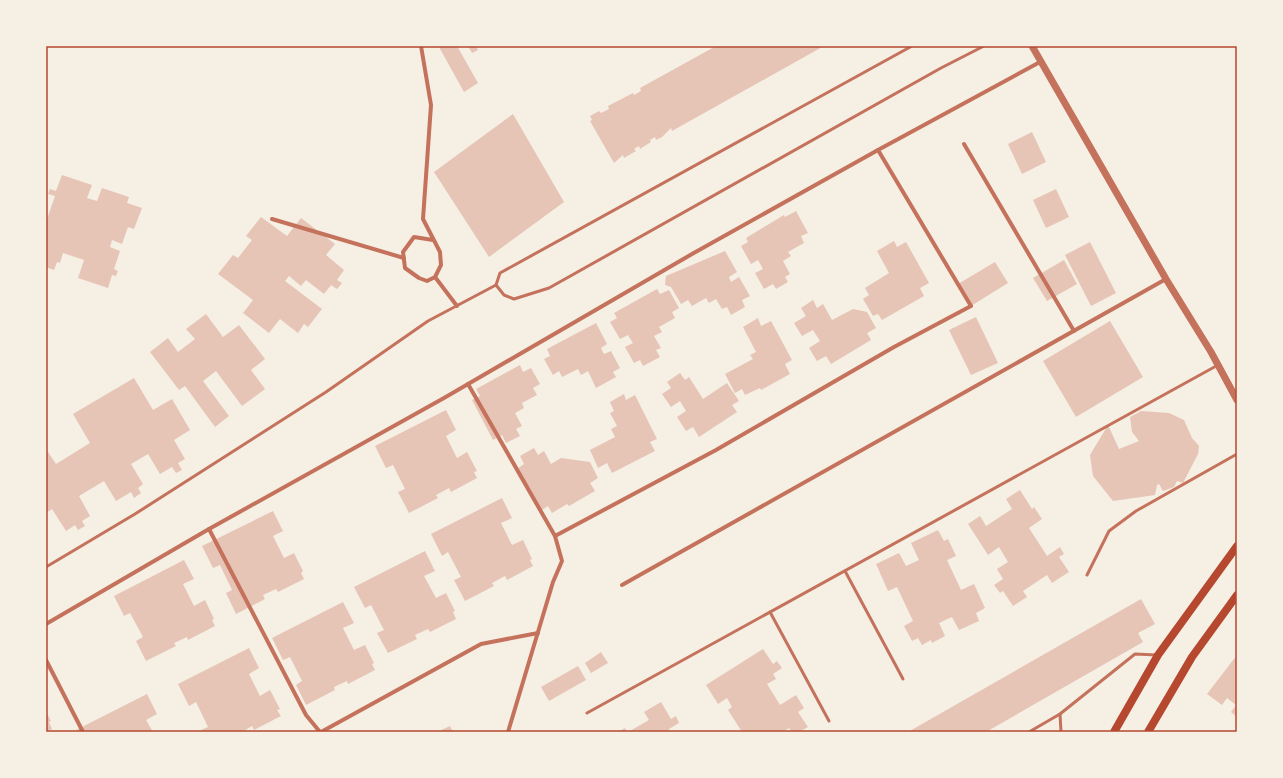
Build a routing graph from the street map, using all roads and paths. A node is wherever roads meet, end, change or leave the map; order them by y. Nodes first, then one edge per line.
1 (421, 46) edge
2 (912, 46) edge
3 (984, 46) edge
4 (1032, 46) edge
5 (1040, 62) junction
6 (964, 144) dead end
7 (878, 150) junction
8 (272, 219) dead end
9 (433, 240) junction
10 (404, 258) junction
11 (435, 277) junction
12 (1166, 279) junction
13 (496, 285) junction
14 (457, 306) junction
15 (1074, 331) junction
16 (1218, 365) junction
17 (468, 384) junction
18 (1237, 400) edge
19 (1237, 454) edge
20 (209, 529) junction
21 (555, 536) junction
22 (1237, 546) edge
23 (46, 567) edge
24 (845, 571) junction
25 (1087, 575) dead end
26 (622, 584) dead end
27 (1237, 595) edge
28 (770, 612) junction
29 (46, 624) edge
30 (538, 633) junction
31 (1158, 655) junction
32 (46, 660) edge
33 (903, 679) dead end
34 (587, 713) dead end
35 (1060, 714) junction
36 (829, 721) dead end
37 (82, 732) edge
38 (321, 732) edge
39 (508, 732) edge
40 (1029, 732) edge
41 (1060, 732) edge
42 (1114, 732) edge
43 (1148, 732) edge

1 - 9 street
2 - 13 lane
3 - 13 lane
4 - 5 street
5 - 7 street
5 - 12 street
6 - 15 street
7 - 17 street
7 - 21 street
8 - 10 street
9 - 10 street
9 - 11 street
10 - 11 street
11 - 14 street
12 - 15 street
12 - 16 street
13 - 14 lane
14 - 23 lane
15 - 26 street
16 - 18 street
16 - 24 lane
17 - 20 street
17 - 21 street
19 - 25 lane
20 - 29 street
20 - 38 street
21 - 30 street
22 - 31 main road
24 - 28 lane
24 - 33 lane
27 - 43 main road
28 - 34 lane
28 - 36 lane
30 - 38 street
30 - 39 street
31 - 35 lane
31 - 42 main road
32 - 37 street
35 - 40 lane
35 - 41 lane

